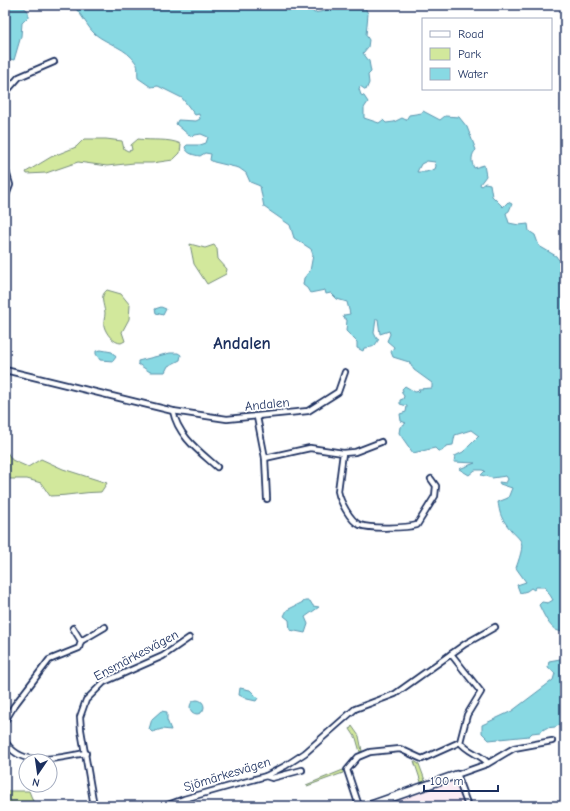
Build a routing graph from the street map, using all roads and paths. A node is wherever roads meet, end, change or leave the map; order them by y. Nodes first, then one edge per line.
1 (54, 62) dead end
2 (5, 93) edge
3 (5, 168) edge
4 (5, 198) edge
5 (5, 370) edge
6 (345, 372) dead end
7 (173, 411) junction
8 (257, 417) junction
9 (381, 442) dead end
10 (343, 453) junction
11 (265, 458) junction
12 (217, 467) dead end
13 (431, 479) dead end
14 (267, 499) dead end
15 (105, 627) dead end
16 (496, 627) dead end
17 (73, 628) dead end
18 (189, 638) dead end
19 (81, 641) junction
20 (451, 654) junction
21 (5, 721) edge
22 (5, 741) edge
23 (552, 741) dead end
24 (460, 742) junction
25 (86, 753) junction
26 (488, 763) junction
27 (302, 770) dead end
28 (266, 776) junction
29 (458, 779) junction
30 (94, 806) edge
31 (165, 806) edge
32 (358, 806) edge
33 (368, 806) edge
34 (468, 806) edge

1 - 2 street
3 - 4 street
5 - 7 street, Andalen
6 - 8 street, Andalen
7 - 8 street, Andalen
7 - 12 street
8 - 11 street
9 - 10 street
10 - 11 street
10 - 13 street
11 - 14 street
15 - 19 street
16 - 20 street, Sjömärkesvägen
17 - 19 street
18 - 25 street, Ensmärkesvägen
19 - 21 street
20 - 24 street
20 - 28 street, Sjömärkesvägen
22 - 25 street
23 - 26 street
24 - 26 street
24 - 32 street
25 - 30 street, Ensmärkesvägen
26 - 29 street
27 - 28 street
28 - 31 street, Sjömärkesvägen
29 - 33 street
29 - 34 street

